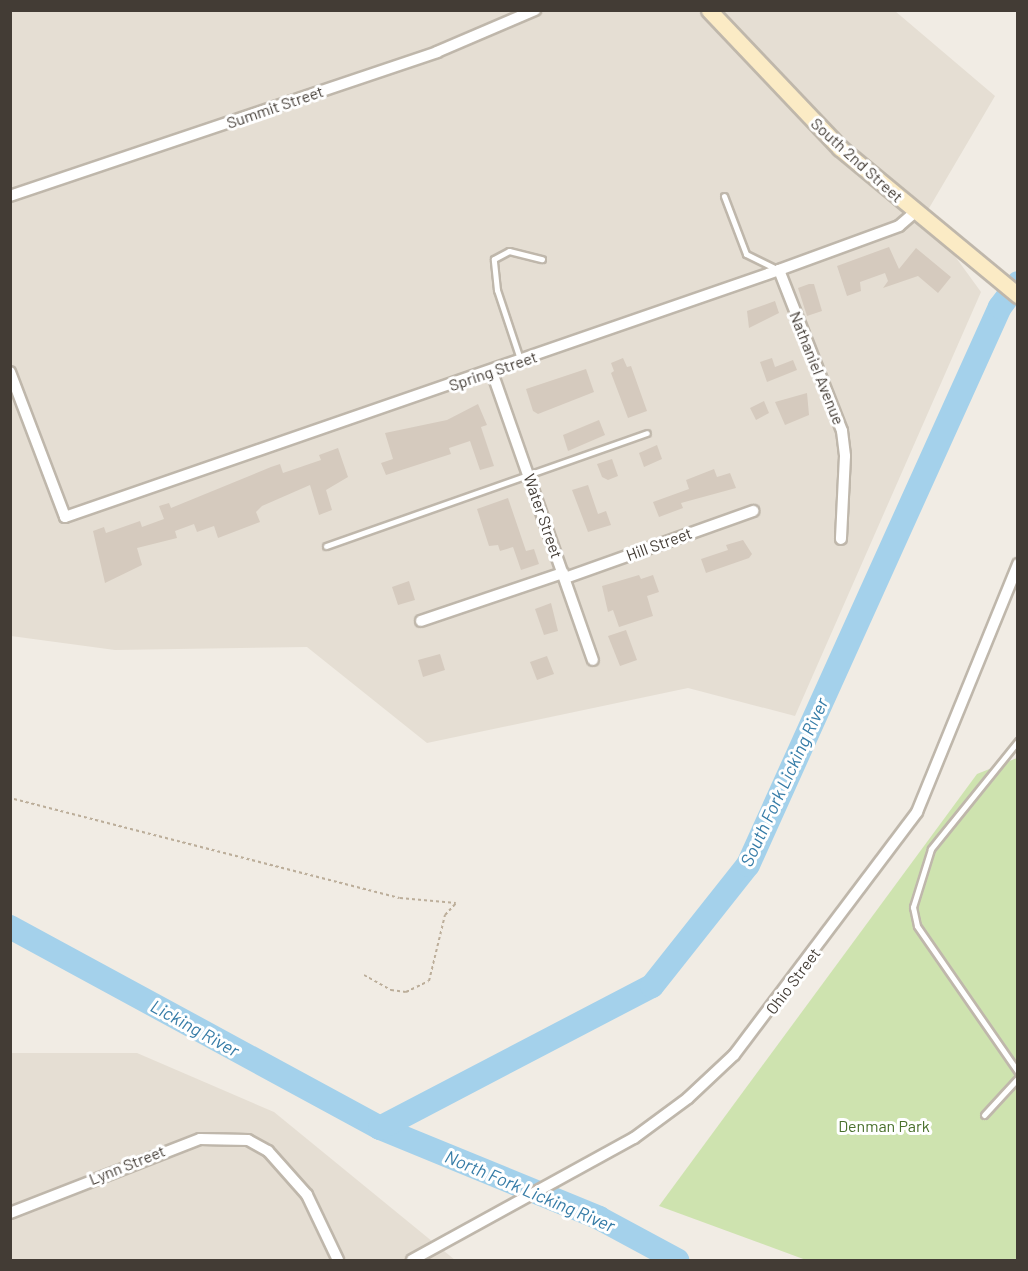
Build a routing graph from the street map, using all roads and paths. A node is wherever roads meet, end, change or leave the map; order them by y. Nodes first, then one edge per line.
1 (536, 10) edge
2 (709, 10) edge
3 (10, 196) edge
4 (724, 196) dead end
5 (915, 212) junction
6 (542, 259) dead end
7 (779, 270) junction
8 (1017, 295) edge
9 (521, 361) junction
10 (10, 372) edge
11 (492, 372) junction
12 (647, 433) dead end
13 (529, 474) junction
14 (753, 511) dead end
15 (841, 539) dead end
16 (326, 546) dead end
17 (1017, 564) edge
18 (564, 575) junction
19 (421, 621) dead end
20 (593, 660) dead end
21 (1017, 741) edge
22 (15, 799) dead end
23 (364, 975) dead end
24 (1017, 1072) edge
25 (1017, 1078) edge
26 (984, 1115) dead end
27 (10, 1213) edge
28 (338, 1260) edge
29 (412, 1260) edge

1 - 3 street, Summit Street
2 - 5 street, South 2nd Street
4 - 7 lane
5 - 7 street, Spring Street
5 - 8 street, South 2nd Street
6 - 9 lane
7 - 9 street, Spring Street
7 - 15 street, Nathaniel Avenue
9 - 11 street, Spring Street
10 - 11 street, Spring Street
11 - 13 street, Water Street
12 - 13 lane
13 - 16 lane
13 - 18 street, Water Street
14 - 18 street, Hill Street
17 - 29 street, Ohio Street
18 - 19 street, Hill Street
18 - 20 street, Water Street
21 - 24 lane
22 - 23 path
25 - 26 lane
27 - 28 street, Lynn Street

